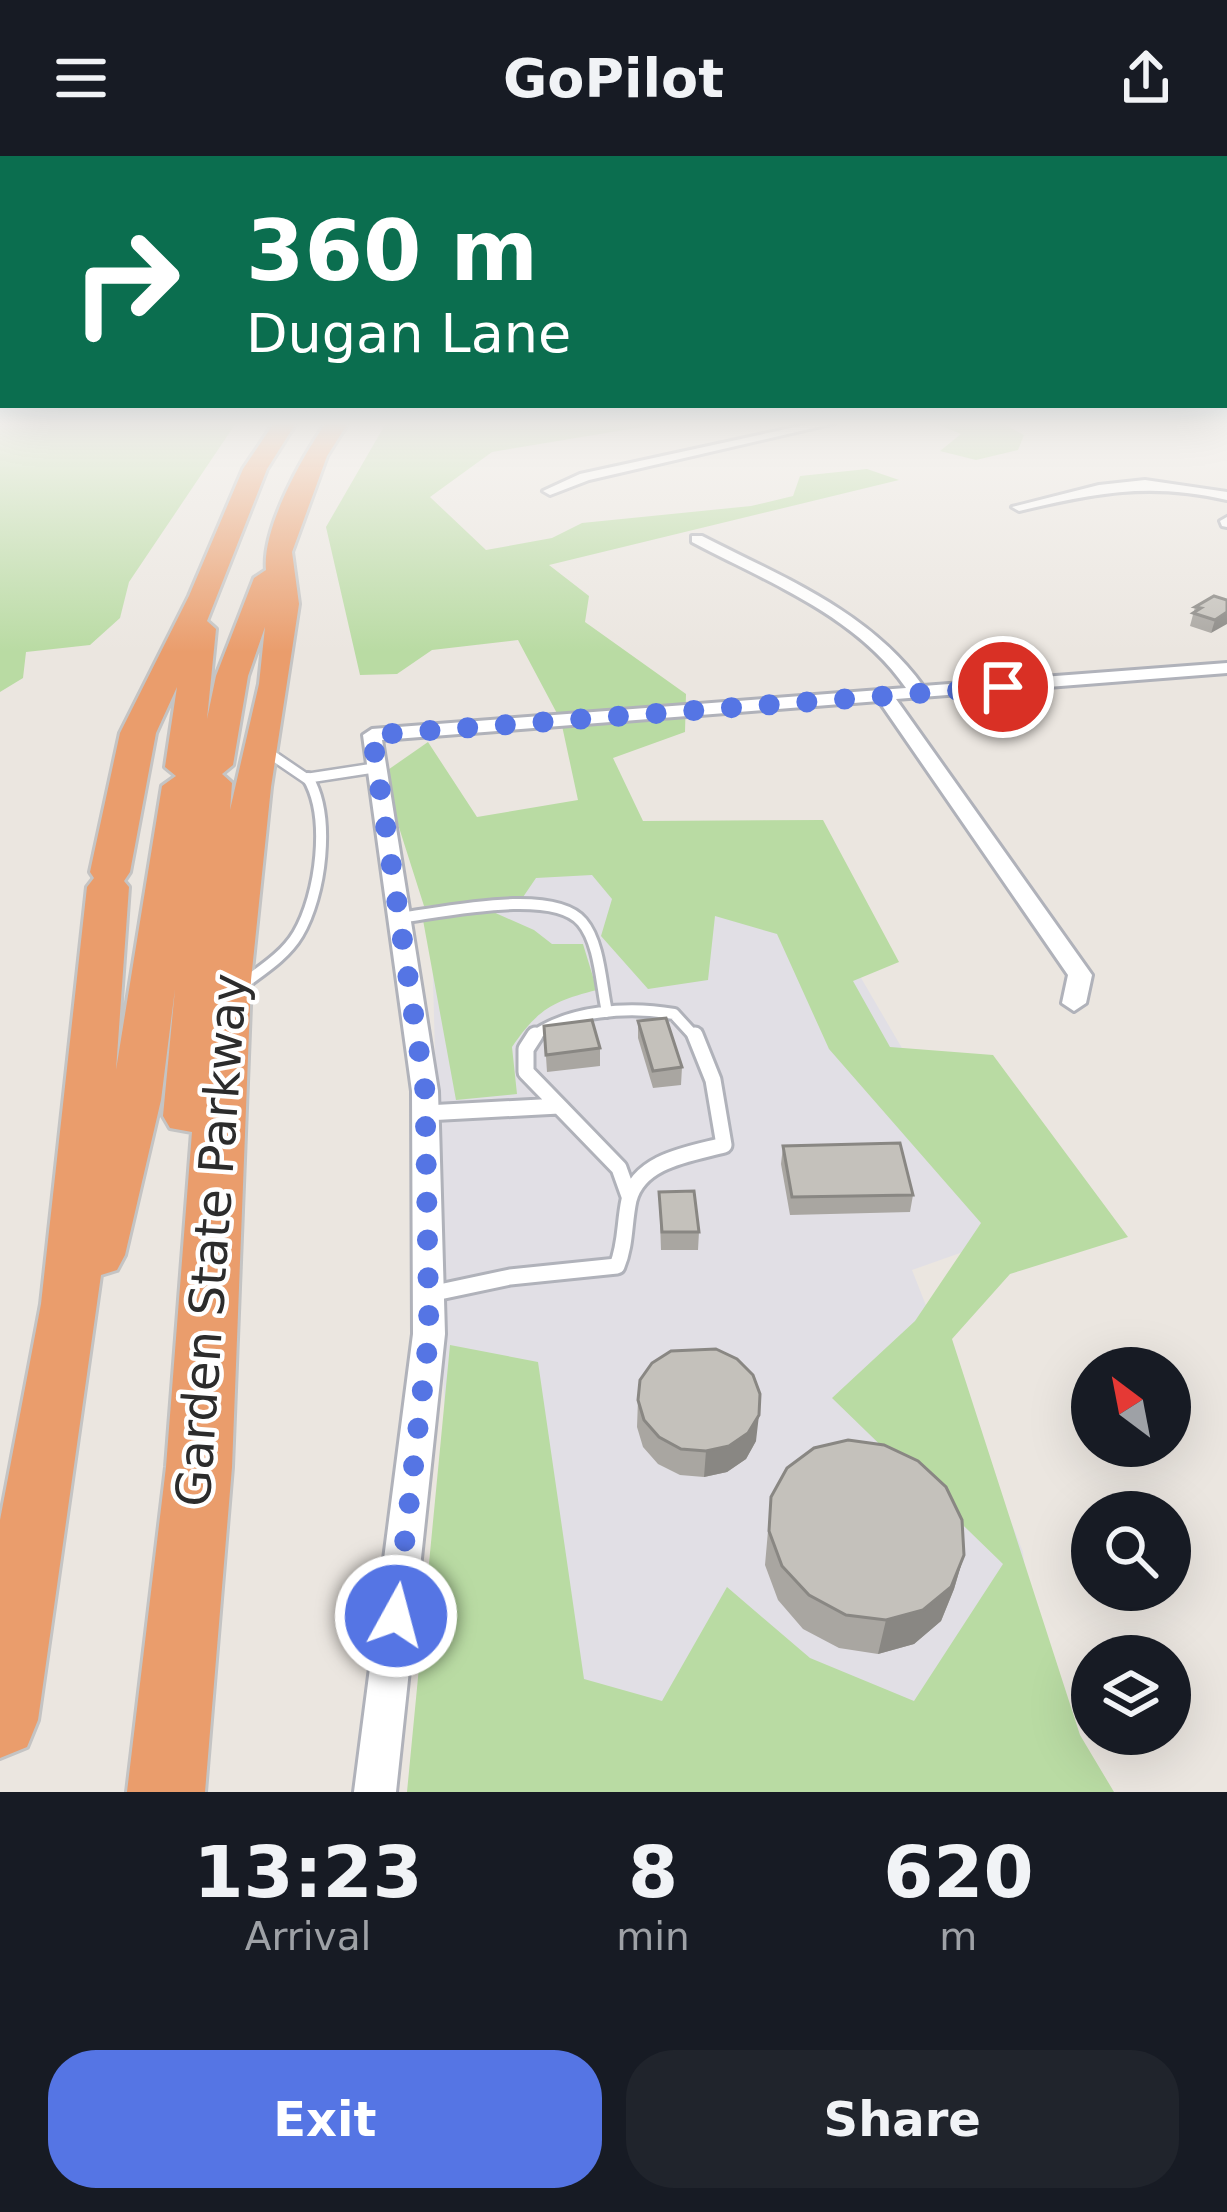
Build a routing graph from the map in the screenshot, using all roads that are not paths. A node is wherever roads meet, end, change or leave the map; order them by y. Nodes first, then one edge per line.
1 (243, 499) edge
2 (298, 499) edge
3 (1052, 499) edge
4 (1018, 507) dead end
5 (697, 539) dead end
6 (278, 552) junction
7 (204, 596) junction
8 (1227, 668) edge
9 (920, 694) junction
10 (885, 697) junction
11 (374, 768) junction
12 (210, 769) junction
13 (309, 778) junction
14 (398, 918) junction
15 (226, 996) junction
16 (1074, 1003) dead end
17 (607, 1012) junction
18 (559, 1106) junction
19 (426, 1113) junction
20 (629, 1196) junction
21 (428, 1294) junction
22 (43, 1467) junction
23 (173, 1713) junction
24 (0, 1720) edge
25 (166, 1792) edge
26 (375, 1792) edge

1 - 7 highway
2 - 6 highway, Garden State Parkway
3 - 4 street
5 - 9 street
6 - 12 highway
6 - 12 highway, Garden State Parkway
7 - 12 highway
7 - 22 highway
8 - 9 street
9 - 10 street
10 - 11 street
10 - 16 street
11 - 13 lane
11 - 14 street
12 - 13 lane
12 - 15 highway, Garden State Parkway
12 - 22 highway
12 - 23 highway
13 - 15 lane
14 - 17 lane
14 - 19 street
15 - 23 highway, Garden State Parkway
17 - 18 lane
17 - 20 lane
18 - 19 lane
18 - 20 lane
19 - 21 street
20 - 21 lane
21 - 26 street
22 - 24 highway
23 - 25 highway, Garden State Parkway

